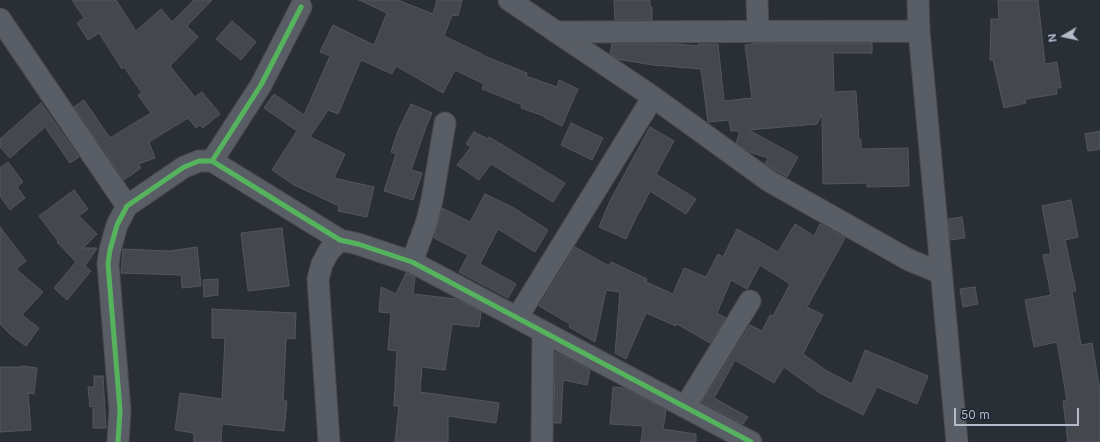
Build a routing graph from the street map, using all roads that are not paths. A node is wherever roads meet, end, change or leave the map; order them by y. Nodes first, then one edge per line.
1 (509, 0) edge
2 (757, 0) edge
3 (918, 0) edge
4 (301, 7) dead end
5 (0, 19) edge
6 (758, 31) junction
7 (919, 31) junction
8 (556, 32) junction
9 (653, 97) junction
10 (445, 122) dead end
11 (212, 160) junction
12 (128, 206) junction
13 (340, 240) junction
14 (412, 262) junction
15 (941, 273) junction
16 (750, 300) dead end
17 (517, 318) junction
18 (543, 332) junction
19 (685, 407) junction
20 (742, 440) edge
21 (118, 442) edge
22 (329, 442) edge
23 (542, 442) edge
24 (957, 442) edge

1 - 8 street
2 - 6 street
3 - 7 street
4 - 11 street
5 - 12 street
6 - 7 street
6 - 8 street
7 - 15 street
8 - 9 street
9 - 15 street
9 - 17 street
10 - 14 street
11 - 12 street
11 - 13 street
12 - 21 street
13 - 14 street
13 - 22 street
14 - 17 street
15 - 24 street
16 - 19 street
17 - 18 street
18 - 19 street
18 - 23 street
19 - 20 street

